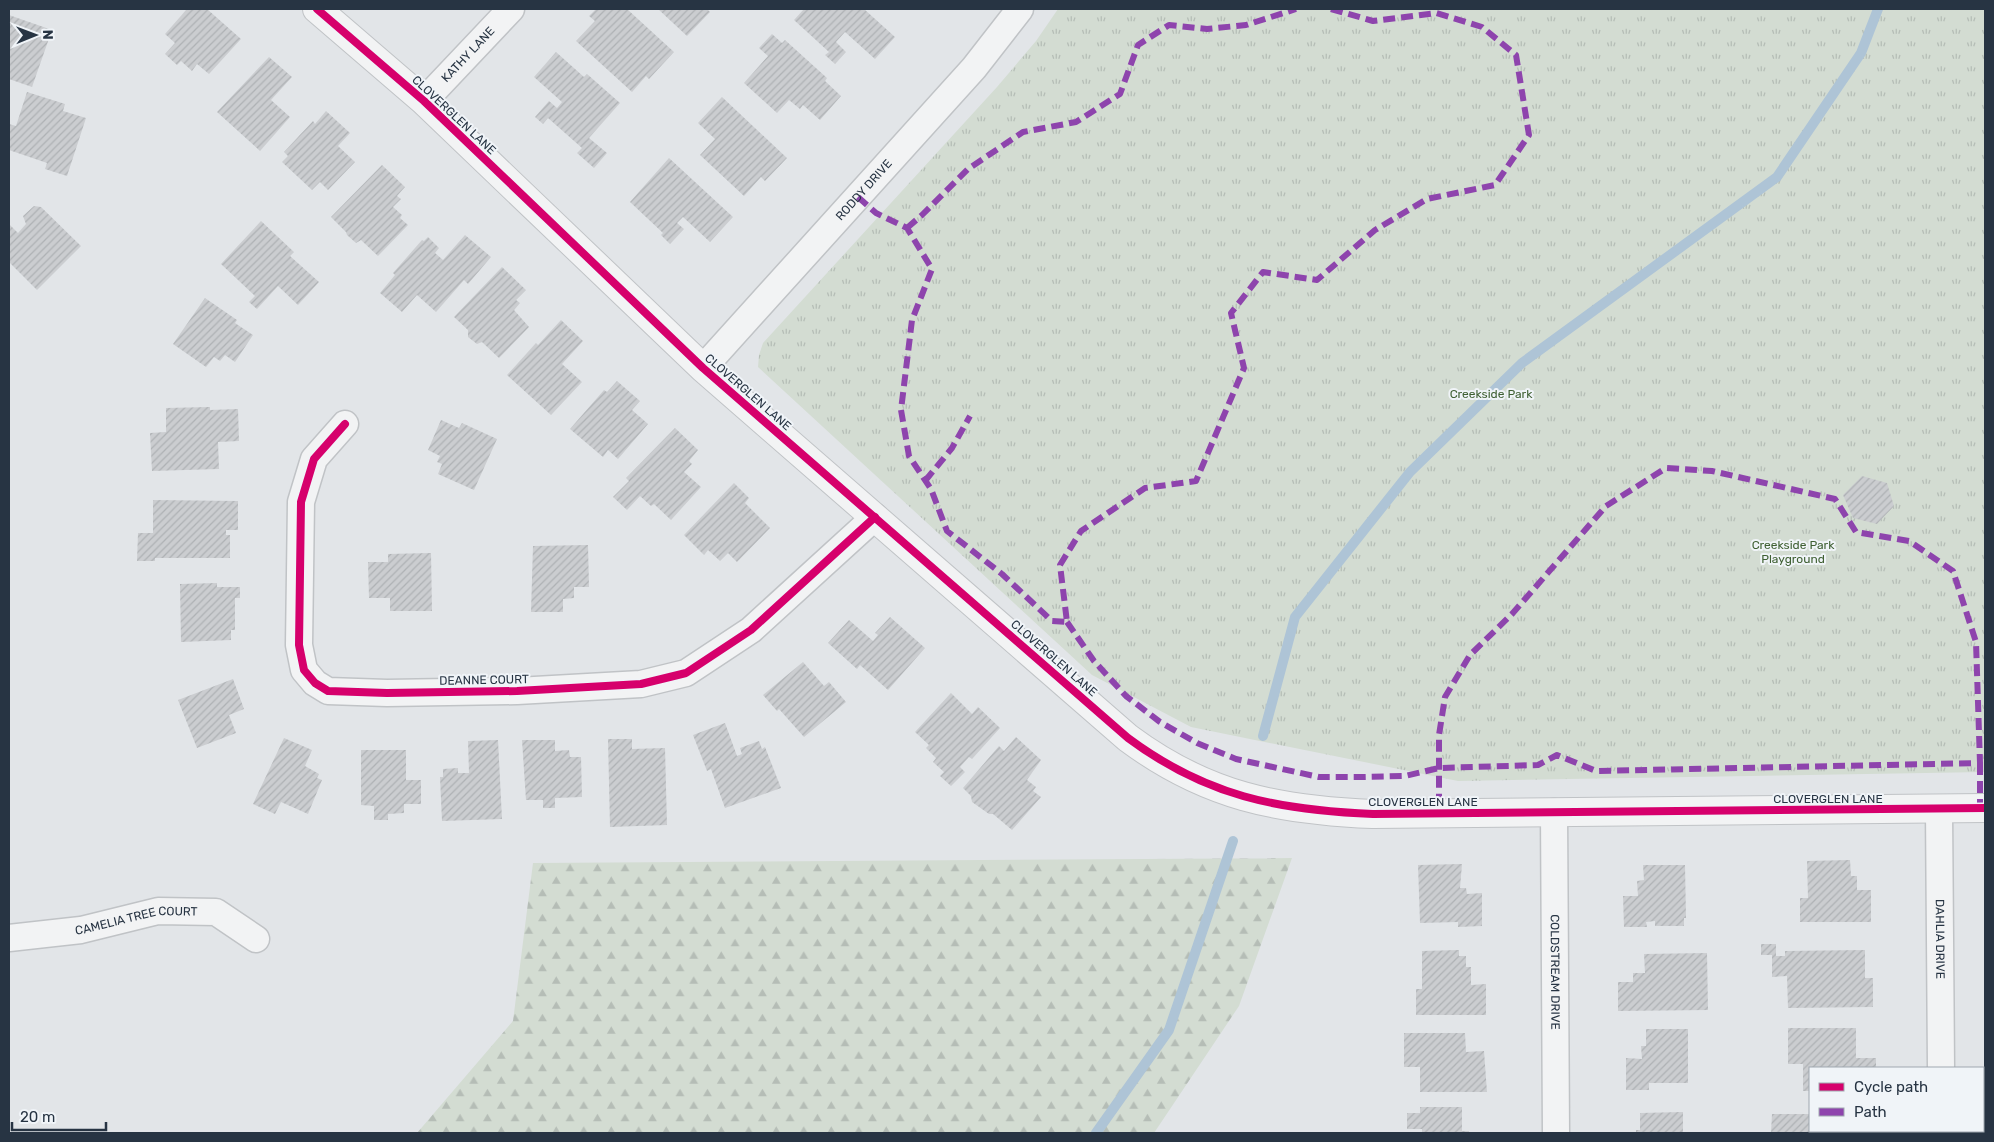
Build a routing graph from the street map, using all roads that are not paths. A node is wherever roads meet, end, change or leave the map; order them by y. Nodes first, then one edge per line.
1 (317, 9) edge
2 (511, 9) edge
3 (1020, 9) edge
4 (424, 101) junction
5 (703, 368) junction
6 (345, 424) dead end
7 (875, 517) junction
8 (1985, 808) edge
9 (1939, 810) junction
10 (1554, 812) junction
11 (9, 938) edge
12 (256, 939) dead end
13 (1941, 1067) edge
14 (1556, 1133) edge

1 - 4 street, CLOVERGLEN LANE
2 - 4 street, KATHY LANE
3 - 5 street, RODDY DRIVE
4 - 5 street, CLOVERGLEN LANE
5 - 7 street, CLOVERGLEN LANE
6 - 7 street, DEANNE COURT
7 - 10 street, CLOVERGLEN LANE
8 - 9 street, CLOVERGLEN LANE
9 - 10 street, CLOVERGLEN LANE
9 - 13 street, DAHLIA DRIVE
10 - 14 street, COLDSTREAM DRIVE
11 - 12 street, CAMELIA TREE COURT

